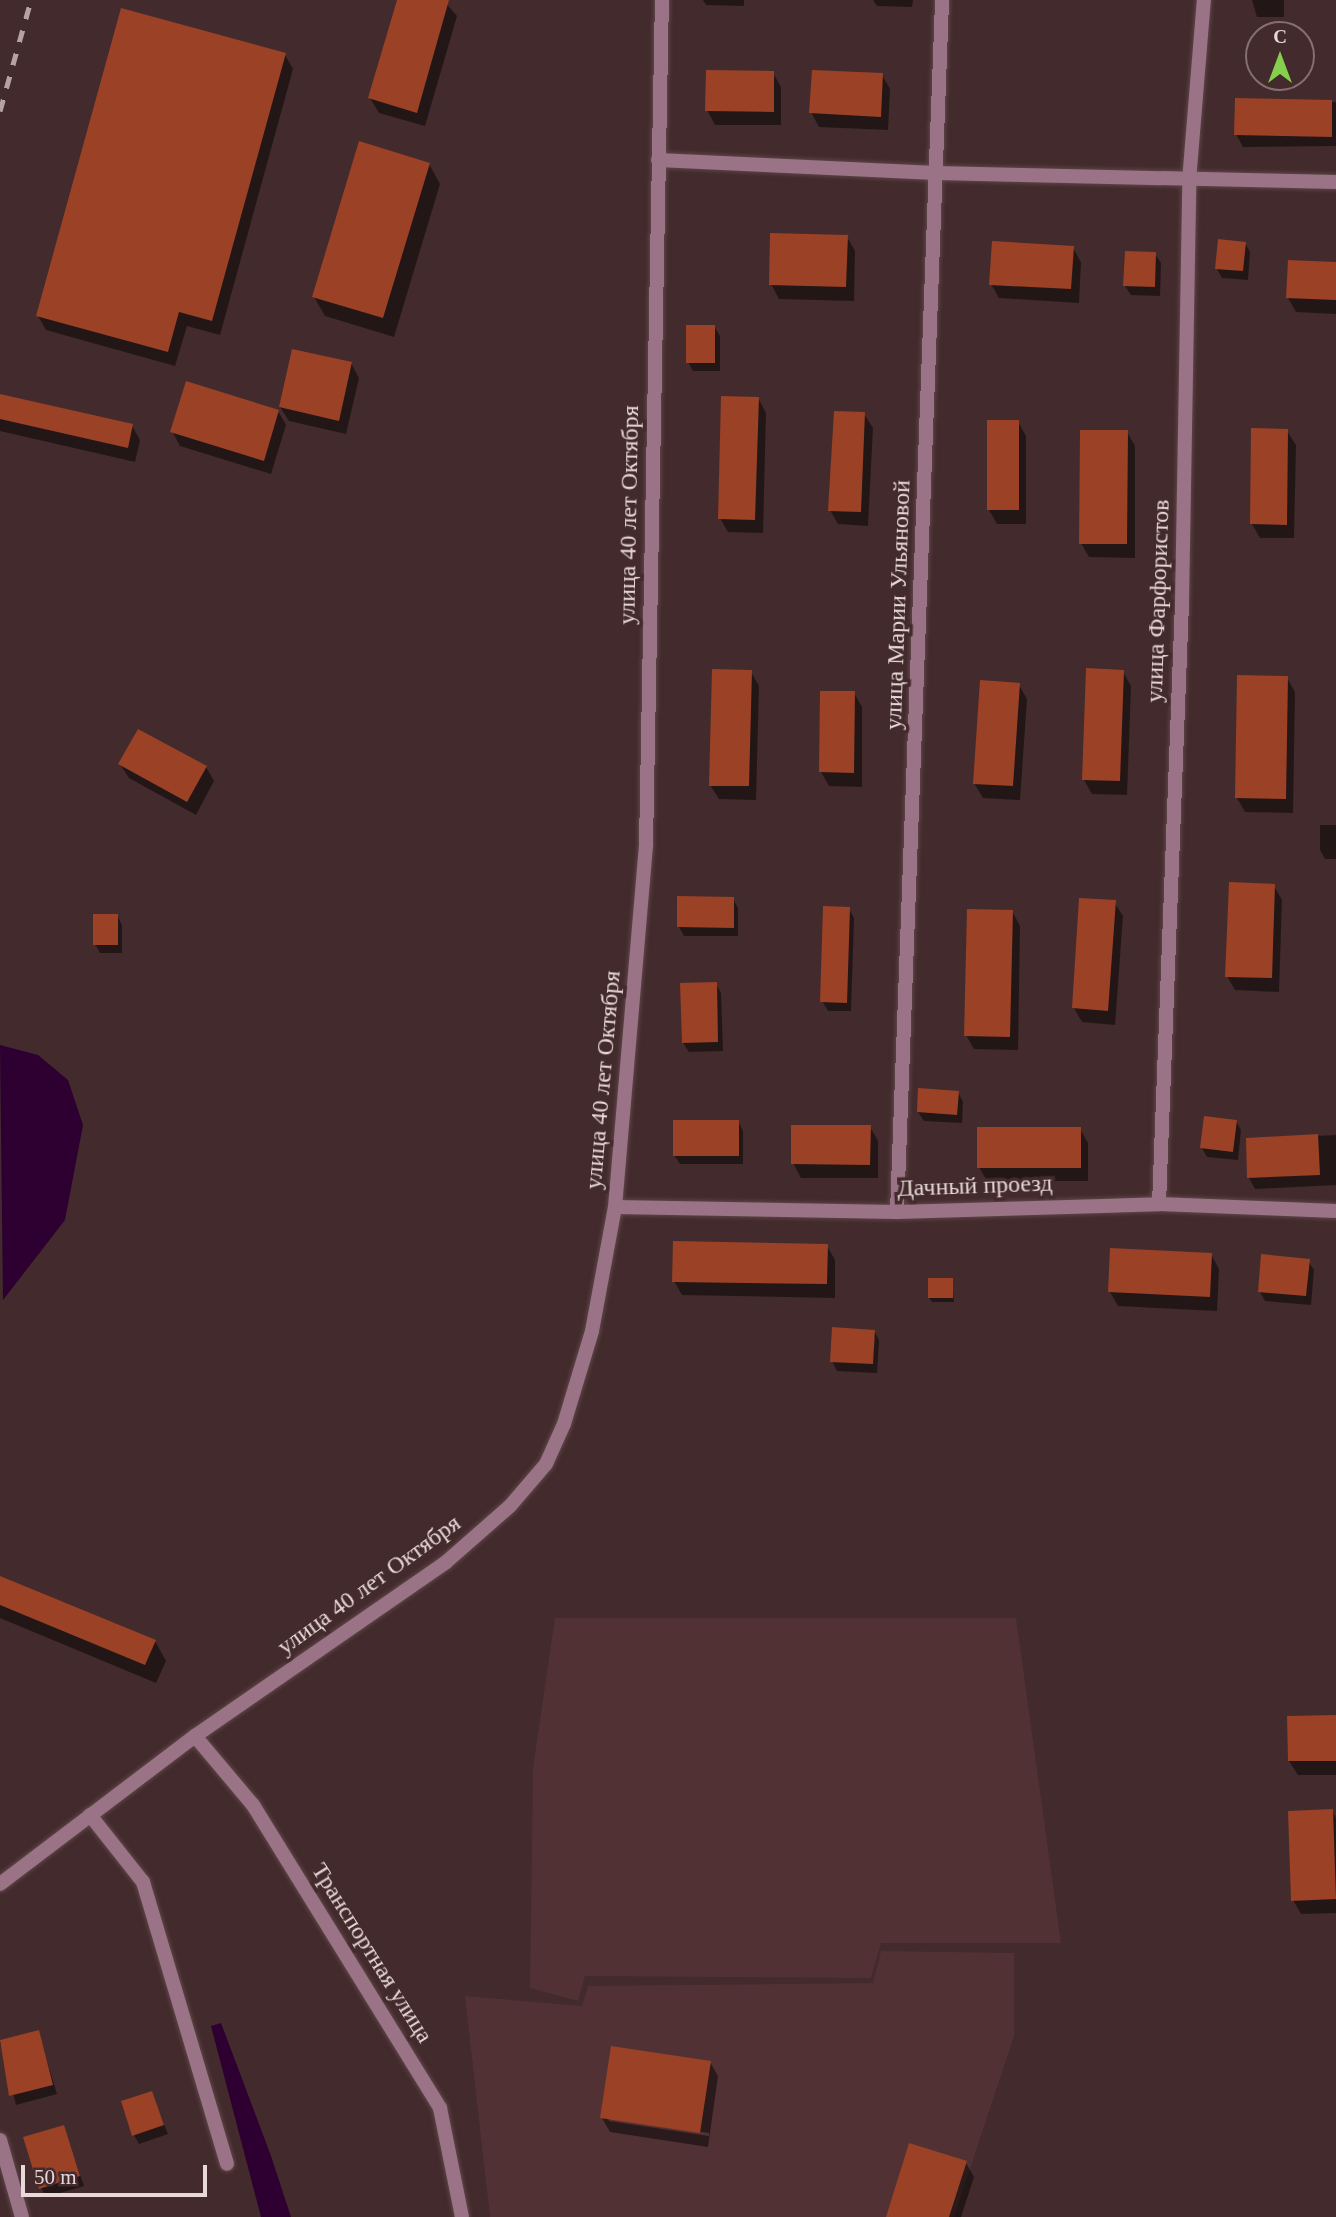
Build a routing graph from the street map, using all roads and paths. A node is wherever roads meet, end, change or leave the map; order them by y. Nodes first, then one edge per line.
1 (662, 0) edge
2 (942, 0) edge
3 (1204, 0) edge
4 (658, 160) junction
5 (936, 173) junction
6 (1189, 181) junction
7 (1336, 182) edge
8 (1159, 1204) junction
9 (615, 1207) junction
10 (1336, 1211) edge
11 (897, 1212) junction
12 (195, 1736) junction
13 (90, 1815) junction
14 (0, 1884) edge
15 (0, 2140) edge
16 (227, 2164) dead end
17 (22, 2217) edge
18 (462, 2217) edge

1 - 4 street, улица 40 лет Октября
2 - 5 street, улица Марии Ульяновой
3 - 6 street, улица Фарфористов
4 - 5 street
4 - 9 street, улица 40 лет Октября
5 - 6 street
5 - 11 street, улица Марии Ульяновой
6 - 7 street
6 - 8 street, улица Фарфористов
8 - 10 street, Дачный проезд
8 - 11 street, Дачный проезд
9 - 11 street, Дачный проезд
9 - 12 street, улица 40 лет Октября
12 - 13 street, улица 40 лет Октября
12 - 18 street, Транспортная улица
13 - 14 street, улица 40 лет Октября
13 - 16 street
15 - 17 street

